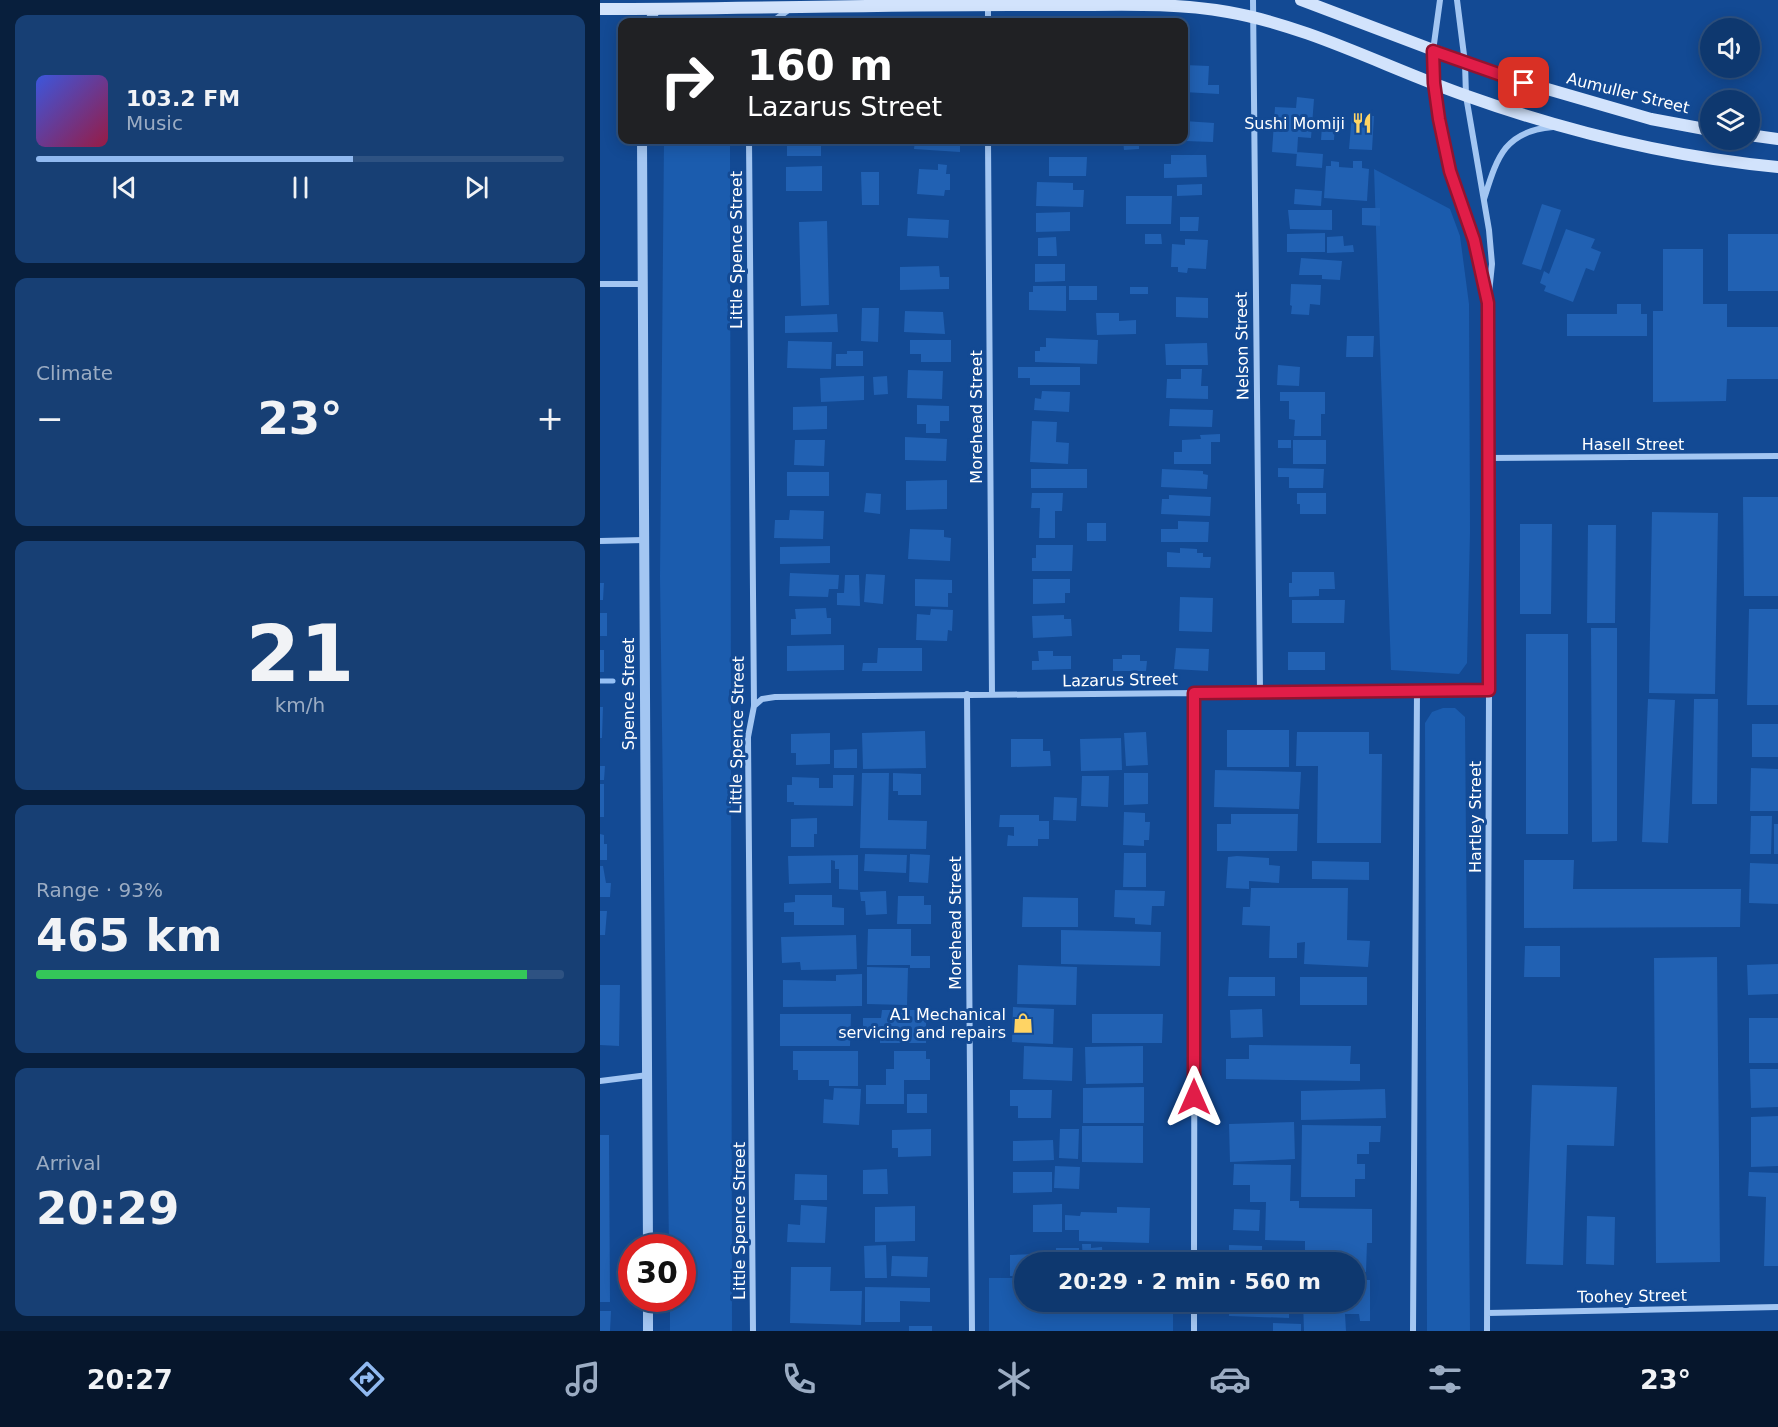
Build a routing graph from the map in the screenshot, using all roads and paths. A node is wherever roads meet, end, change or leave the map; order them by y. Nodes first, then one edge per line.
1 (1253, 0) edge
2 (1301, 0) edge
3 (1440, 0) edge
4 (1456, 0) edge
5 (988, 2) edge
6 (658, 5) edge
7 (791, 8) junction
8 (600, 9) edge
9 (1252, 17) junction
10 (777, 18) edge
11 (988, 18) edge
12 (1433, 51) junction
13 (1465, 63) junction
14 (1434, 83) junction
15 (1466, 96) junction
16 (1562, 127) junction
17 (1700, 128) edge
18 (1760, 137) edge
19 (1778, 139) edge
20 (642, 144) edge
21 (748, 144) edge
22 (988, 144) edge
23 (1778, 167) edge
24 (1484, 200) junction
25 (600, 284) edge
26 (642, 284) junction
27 (1488, 303) junction
28 (1778, 456) edge
29 (1488, 458) junction
30 (644, 540) junction
31 (600, 541) edge
32 (1489, 690) junction
33 (1417, 691) junction
34 (1260, 692) junction
35 (1194, 693) junction
36 (967, 694) junction
37 (992, 695) junction
38 (754, 706) junction
39 (648, 1075) junction
40 (600, 1081) edge
41 (648, 1234) edge
42 (1194, 1252) edge
43 (1778, 1306) edge
44 (648, 1312) edge
45 (1194, 1312) edge
46 (1487, 1313) junction
47 (648, 1331) edge
48 (753, 1331) edge
49 (972, 1331) edge
50 (1194, 1331) edge
51 (1413, 1331) edge
52 (1487, 1331) edge

1 - 9 street, Nelson Street
2 - 12 main road, Aumuller Street
3 - 12 street, Hartley Street
4 - 13 street, Hartley Street
5 - 7 main road
5 - 9 main road
5 - 11 street
6 - 7 main road
6 - 8 main road
7 - 10 street
9 - 14 main road
9 - 34 street, Nelson Street
12 - 13 main road, Aumuller Street
12 - 14 street, Hartley Street
13 - 15 street, Hartley Street
13 - 17 main road, Aumuller Street
14 - 15 main road
14 - 27 street, Hartley Street
15 - 16 main road
15 - 24 street, Hartley Street
16 - 23 main road
16 - 24 street, Hartley Street
18 - 19 main road
20 - 26 street, Spence Street
21 - 38 street, Little Spence Street
22 - 37 street, Morehead Street
24 - 27 street, Hartley Street
25 - 26 street
26 - 30 street, Spence Street
27 - 29 street, Hartley Street
28 - 29 street, Hasell Street
29 - 32 street, Hartley Street
30 - 31 street
30 - 39 street, Spence Street
32 - 33 street, Lazarus Street
32 - 46 street, Hartley Street
33 - 34 street, Lazarus Street
33 - 51 street
34 - 35 street, Lazarus Street
35 - 37 street, Lazarus Street
35 - 42 street
36 - 37 street, Lazarus Street
36 - 38 street, Lazarus Street
36 - 49 street, Morehead Street
38 - 48 street, Little Spence Street
39 - 40 street
39 - 41 street, Spence Street
43 - 46 street, Toohey Street
44 - 47 street
45 - 50 street
46 - 52 street, Hartley Street

